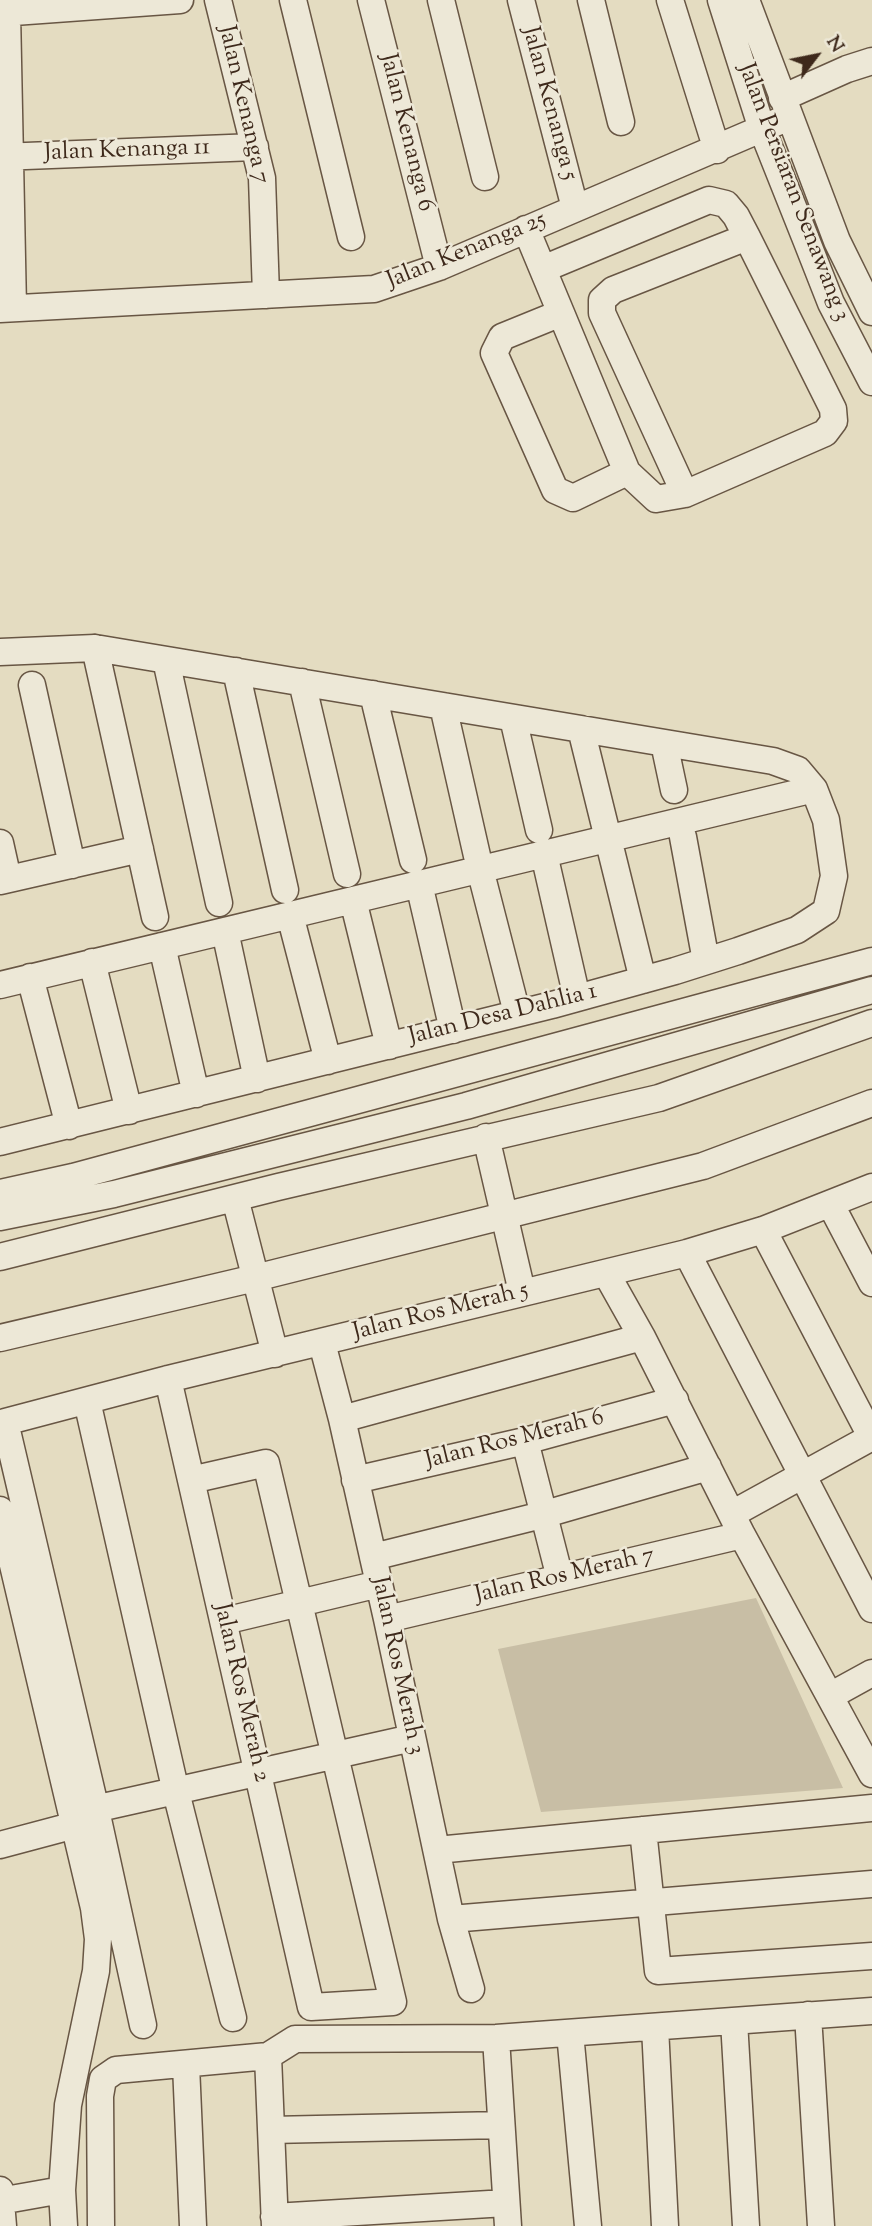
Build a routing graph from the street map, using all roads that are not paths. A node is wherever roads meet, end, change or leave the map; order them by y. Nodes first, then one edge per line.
1 (180, 0) edge
2 (293, 0) edge
3 (370, 0) edge
4 (441, 0) edge
5 (521, 0) edge
6 (591, 0) edge
7 (670, 0) edge
8 (721, 0) edge
9 (746, 0) edge
10 (221, 1) edge
11 (66, 4) edge
12 (4, 13) edge
13 (872, 61) edge
14 (786, 108) junction
15 (621, 122) dead end
16 (762, 129) junction
17 (255, 147) junction
18 (717, 150) junction
19 (4, 157) edge
20 (485, 177) dead end
21 (575, 208) junction
22 (526, 229) junction
23 (351, 237) dead end
24 (747, 237) junction
25 (439, 267) junction
26 (543, 269) junction
27 (267, 295) junction
28 (6, 308) edge
29 (872, 312) edge
30 (561, 313) junction
31 (872, 382) edge
32 (627, 472) junction
33 (685, 494) junction
34 (95, 648) junction
35 (0, 652) edge
36 (166, 660) junction
37 (236, 671) junction
38 (302, 682) junction
39 (32, 685) dead end
40 (373, 694) junction
41 (443, 706) junction
42 (513, 718) junction
43 (581, 729) junction
44 (664, 743) junction
45 (814, 789) junction
46 (674, 790) dead end
47 (683, 837) dead end
48 (608, 838) junction
49 (542, 842) junction
50 (0, 843) edge
51 (140, 849) junction
52 (72, 865) junction
53 (480, 869) junction
54 (416, 872) junction
55 (4, 880) edge
56 (350, 887) junction
57 (287, 902) junction
58 (219, 903) dead end
59 (155, 917) dead end
60 (225, 931) junction
61 (162, 946) junction
62 (706, 961) junction
63 (872, 961) edge
64 (92, 962) junction
65 (30, 977) junction
66 (643, 980) junction
67 (0, 985) edge
68 (867, 992) edge
69 (577, 998) junction
70 (517, 1013) junction
71 (872, 1022) edge
72 (453, 1030) junction
73 (389, 1046) junction
74 (328, 1061) junction
75 (257, 1079) junction
76 (196, 1094) junction
77 (872, 1103) edge
78 (129, 1111) junction
79 (69, 1126) junction
80 (486, 1137) junction
81 (0, 1140) edge
82 (872, 1187) edge
83 (0, 1193) edge
84 (235, 1198) junction
85 (831, 1205) junction
86 (0, 1217) edge
87 (505, 1217) junction
88 (763, 1230) junction
89 (687, 1253) junction
90 (0, 1257) edge
91 (607, 1273) junction
92 (255, 1279) junction
93 (872, 1283) edge
94 (522, 1292) junction
95 (642, 1337) junction
96 (0, 1338) edge
97 (322, 1343) junction
98 (275, 1354) junction
99 (168, 1379) junction
100 (675, 1400) junction
101 (87, 1401) junction
102 (2, 1415) edge
103 (342, 1419) junction
104 (872, 1438) edge
105 (525, 1441) junction
106 (708, 1467) junction
107 (802, 1476) junction
108 (191, 1480) junction
109 (355, 1480) junction
110 (0, 1510) edge
111 (542, 1514) junction
112 (737, 1525) junction
113 (373, 1557) junction
114 (560, 1578) junction
115 (379, 1584) junction
116 (299, 1603) junction
117 (872, 1609) edge
118 (387, 1619) junction
119 (224, 1621) junction
120 (872, 1673) edge
121 (830, 1696) junction
122 (412, 1738) junction
123 (335, 1755) junction
124 (258, 1773) junction
125 (872, 1774) edge
126 (176, 1792) junction
127 (872, 1808) edge
128 (81, 1816) junction
129 (643, 1830) junction
130 (0, 1844) edge
131 (437, 1850) junction
132 (872, 1884) edge
133 (650, 1903) junction
134 (451, 1919) junction
135 (872, 1956) edge
136 (471, 1989) dead end
137 (872, 2011) edge
138 (808, 2015) junction
139 (233, 2018) dead end
140 (734, 2021) junction
141 (143, 2025) dead end
142 (654, 2027) junction
143 (570, 2033) junction
144 (496, 2038) junction
145 (268, 2056) junction
146 (186, 2065) junction
147 (501, 2125) junction
148 (271, 2130) junction
149 (62, 2190) junction
150 (1, 2205) edge
151 (507, 2215) edge
152 (275, 2221) edge
153 (64, 2226) edge
154 (101, 2226) edge
155 (194, 2226) edge
156 (588, 2226) edge
157 (665, 2226) edge
158 (746, 2226) edge
159 (821, 2226) edge

1 - 11 street
2 - 23 street
3 - 25 street, Jalan Kenanga 6
4 - 20 street
5 - 21 street, Jalan Kenanga 5
6 - 15 street
7 - 18 street
8 - 16 street, Jalan Persiaran Senawang 3
9 - 14 street, Jalan Persiaran Senawang 3
10 - 17 street, Jalan Kenanga 7
11 - 12 street
12 - 19 street
13 - 14 street, Jalan Kenanga 25
14 - 16 street, Jalan Kenanga 25
14 - 29 street, Jalan Persiaran Senawang 3
16 - 18 street, Jalan Kenanga 25
16 - 31 street, Jalan Persiaran Senawang 3
17 - 19 street, Jalan Kenanga 11
17 - 27 street, Jalan Kenanga 7
18 - 21 street, Jalan Kenanga 25
19 - 28 street
21 - 22 street, Jalan Kenanga 25
22 - 25 street, Jalan Kenanga 25
22 - 26 street
24 - 26 street
24 - 33 street
24 - 33 street
25 - 27 street, Jalan Kenanga 25
26 - 30 street
27 - 28 street, Jalan Kenanga 25
30 - 32 street
30 - 32 street
32 - 33 street
34 - 35 street, Jalan Desa Dahlia 1
34 - 36 street, Jalan Desa Dahlia 1
34 - 51 street
36 - 37 street, Jalan Desa Dahlia 1
36 - 58 street
37 - 38 street, Jalan Desa Dahlia 1
37 - 57 street
38 - 40 street, Jalan Desa Dahlia 1
38 - 56 street
39 - 52 street
40 - 41 street, Jalan Desa Dahlia 1
40 - 54 street
41 - 42 street, Jalan Desa Dahlia 1
41 - 53 street
42 - 43 street, Jalan Desa Dahlia 1
42 - 49 street
43 - 44 street, Jalan Desa Dahlia 1
43 - 48 street
44 - 45 street, Jalan Desa Dahlia 1
44 - 46 street
45 - 48 street
45 - 62 street, Jalan Desa Dahlia 1
47 - 62 street
48 - 49 street
48 - 66 street
49 - 53 street
49 - 69 street
50 - 55 street
51 - 52 street
51 - 59 street
52 - 55 street
53 - 54 street
53 - 70 street
54 - 56 street
54 - 72 street
56 - 57 street
56 - 73 street
57 - 60 street
57 - 74 street
60 - 61 street
60 - 75 street
61 - 64 street
61 - 76 street
62 - 66 street, Jalan Desa Dahlia 1
63 - 83 street
64 - 65 street
64 - 78 street
65 - 67 street
65 - 79 street
66 - 69 street, Jalan Desa Dahlia 1
68 - 71 street
68 - 86 street
69 - 70 street, Jalan Desa Dahlia 1
70 - 72 street, Jalan Desa Dahlia 1
71 - 80 street
72 - 73 street, Jalan Desa Dahlia 1
73 - 74 street, Jalan Desa Dahlia 1
74 - 75 street, Jalan Desa Dahlia 1
75 - 76 street, Jalan Desa Dahlia 1
76 - 78 street, Jalan Desa Dahlia 1
77 - 87 street
78 - 79 street, Jalan Desa Dahlia 1
79 - 81 street, Jalan Desa Dahlia 1
80 - 84 street
80 - 87 street
82 - 85 street, Jalan Ros Merah 5
84 - 90 street
84 - 92 street
85 - 88 street, Jalan Ros Merah 5
85 - 93 street
87 - 92 street
87 - 94 street
88 - 89 street, Jalan Ros Merah 5
88 - 104 street
89 - 91 street, Jalan Ros Merah 5
89 - 107 street
91 - 94 street, Jalan Ros Merah 5
91 - 95 street
92 - 96 street
92 - 98 street
94 - 97 street, Jalan Ros Merah 5
95 - 100 street
95 - 103 street
97 - 98 street, Jalan Ros Merah 5
97 - 103 street, Jalan Ros Merah 3
98 - 99 street, Jalan Ros Merah 5
99 - 101 street, Jalan Ros Merah 5
99 - 108 street, Jalan Ros Merah 2
100 - 105 street, Jalan Ros Merah 6
100 - 106 street
101 - 102 street, Jalan Ros Merah 5
101 - 126 street
102 - 128 street
103 - 109 street, Jalan Ros Merah 3
104 - 107 street, Jalan Ros Merah 7
105 - 109 street, Jalan Ros Merah 6
105 - 111 street
106 - 111 street
106 - 112 street
107 - 112 street, Jalan Ros Merah 7
107 - 117 street
108 - 116 street
108 - 119 street, Jalan Ros Merah 2
109 - 113 street, Jalan Ros Merah 3
110 - 128 street
111 - 113 street
111 - 114 street
112 - 114 street, Jalan Ros Merah 7
112 - 121 street
113 - 115 street, Jalan Ros Merah 3
114 - 118 street, Jalan Ros Merah 7
115 - 116 street
115 - 118 street, Jalan Ros Merah 3
116 - 119 street
116 - 123 street
118 - 122 street, Jalan Ros Merah 3
119 - 124 street, Jalan Ros Merah 2
120 - 121 street
121 - 125 street
122 - 123 street
122 - 131 street, Jalan Ros Merah 3
123 - 124 street
123 - 124 street, Jalan Ros Merah 2
124 - 126 street
126 - 128 street
126 - 139 street
127 - 129 street
128 - 130 street
128 - 141 street
128 - 149 street
129 - 131 street
129 - 133 street
131 - 134 street, Jalan Ros Merah 3
132 - 133 street
133 - 134 street
133 - 135 street
134 - 136 street, Jalan Ros Merah 3
137 - 138 street
138 - 140 street
138 - 159 street
140 - 142 street
140 - 158 street
142 - 143 street
142 - 157 street
143 - 144 street
143 - 156 street
144 - 145 street
144 - 147 street
145 - 146 street
145 - 148 street
146 - 154 street
146 - 155 street
147 - 148 street
147 - 151 street
148 - 152 street
149 - 150 street
149 - 153 street
151 - 152 street

